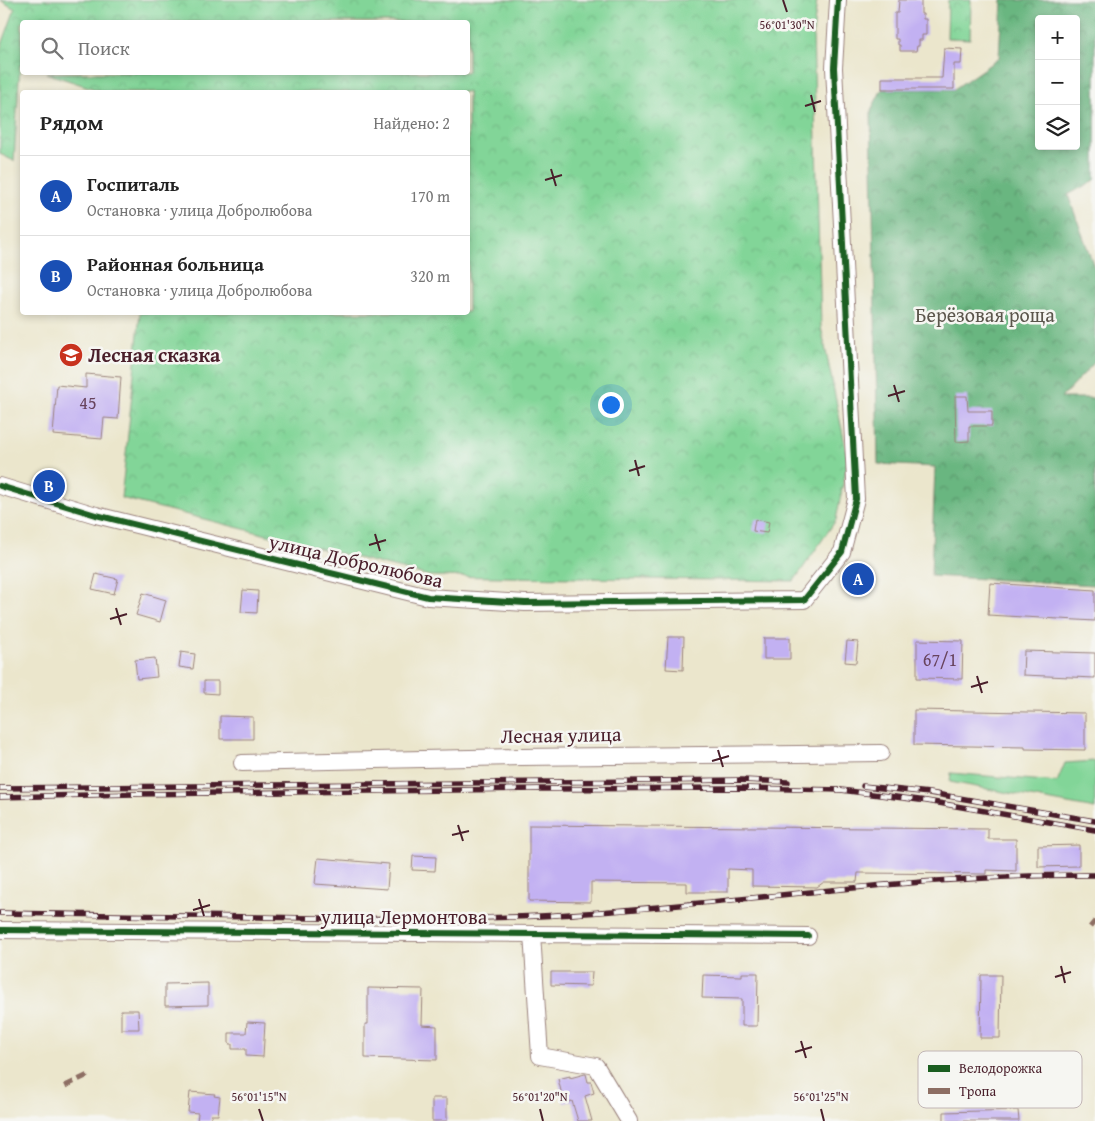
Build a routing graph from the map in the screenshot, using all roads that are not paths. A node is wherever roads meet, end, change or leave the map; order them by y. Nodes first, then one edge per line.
1 (838, 0) edge
2 (0, 486) edge
3 (880, 753) dead end
4 (242, 763) dead end
5 (0, 930) edge
6 (532, 934) junction
7 (808, 936) dead end
8 (629, 1121) edge

1 - 2 street, улица Добролюбова
3 - 4 street, Лесная улица
5 - 6 street, улица Лермонтова
6 - 7 street, улица Лермонтова
6 - 8 street

